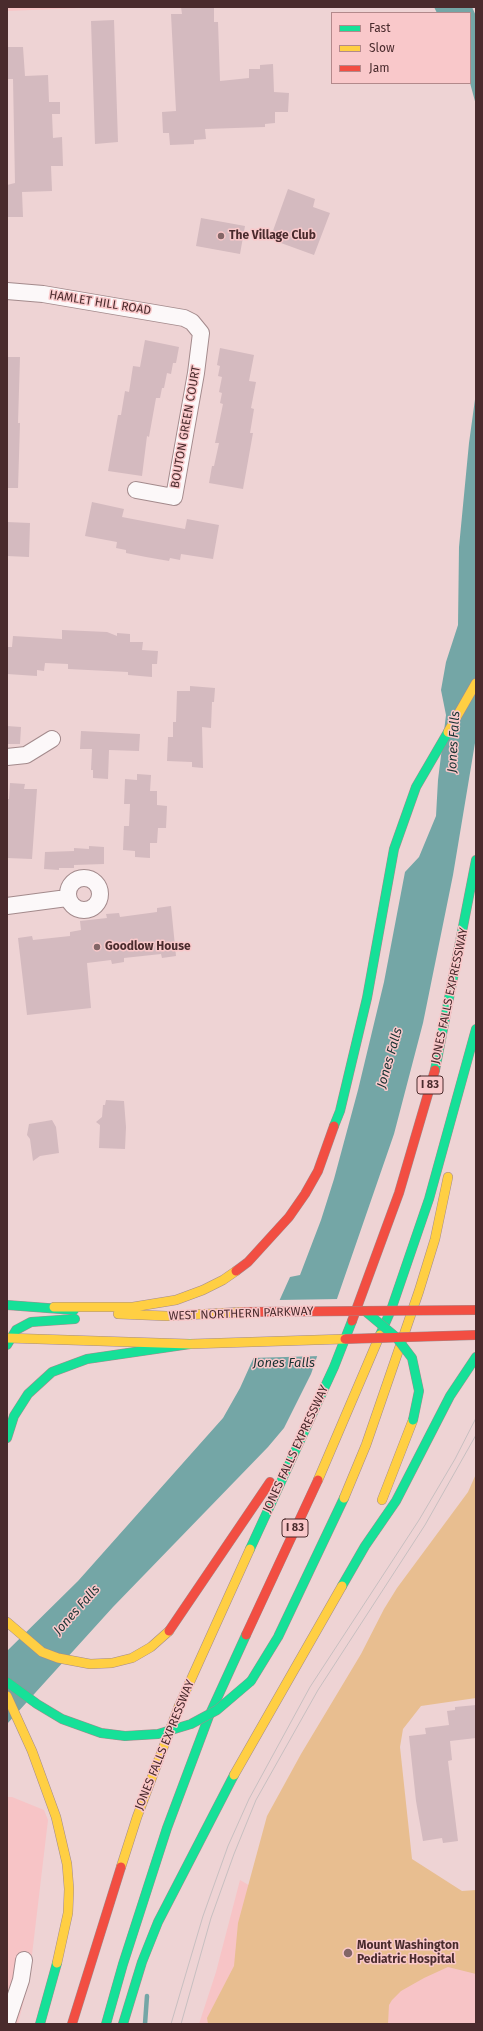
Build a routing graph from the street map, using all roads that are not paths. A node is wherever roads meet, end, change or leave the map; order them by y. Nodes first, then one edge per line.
1 (7, 291) edge
2 (192, 322) joint
3 (136, 490) dead end
4 (476, 683) edge
5 (52, 739) dead end
6 (7, 757) edge
7 (476, 860) edge
8 (68, 898) dead end
9 (7, 906) edge
10 (476, 1029) edge
11 (468, 1062) junction
12 (453, 1147) dead end
13 (449, 1170) dead end
14 (7, 1305) edge
15 (54, 1307) junction
16 (476, 1310) edge
17 (365, 1311) junction
18 (134, 1316) junction
19 (110, 1317) dead end
20 (87, 1318) dead end
21 (476, 1335) edge
22 (396, 1337) junction
23 (345, 1339) junction
24 (8, 1341) edge
25 (190, 1344) junction
26 (476, 1357) edge
27 (305, 1431) junction
28 (7, 1438) edge
29 (365, 1546) junction
30 (7, 1622) edge
31 (7, 1682) edge
32 (7, 1696) edge
33 (24, 1960) dead end
34 (7, 2022) edge
35 (40, 2024) edge
36 (72, 2024) edge
37 (106, 2024) edge
38 (123, 2024) edge

1 - 2 street, HAMLET HILL ROAD
2 - 3 street, BOUTON GREEN COURT
4 - 15 main road
5 - 6 street
7 - 23 main road, JONES FALLS EXPRESSWAY / I 83
8 - 9 street
10 - 11 main road, I 83
11 - 12 main road
11 - 37 main road, I 83
13 - 31 main road, bridge
14 - 15 main road, WEST NORTHERN PARKWAY
15 - 18 main road, WEST NORTHERN PARKWAY
16 - 17 main road, WEST NORTHERN PARKWAY, bridge
17 - 18 main road, WEST NORTHERN PARKWAY, bridge
17 - 22 main road, bridge
18 - 19 main road
20 - 24 main road
21 - 22 main road, bridge
22 - 23 main road, bridge
22 - 29 main road, bridge
23 - 25 main road
23 - 27 main road, JONES FALLS EXPRESSWAY / I 83
24 - 25 main road
25 - 28 main road
26 - 29 main road
27 - 30 main road
27 - 36 main road, JONES FALLS EXPRESSWAY / I 83
29 - 38 main road
32 - 35 main road
33 - 34 street

